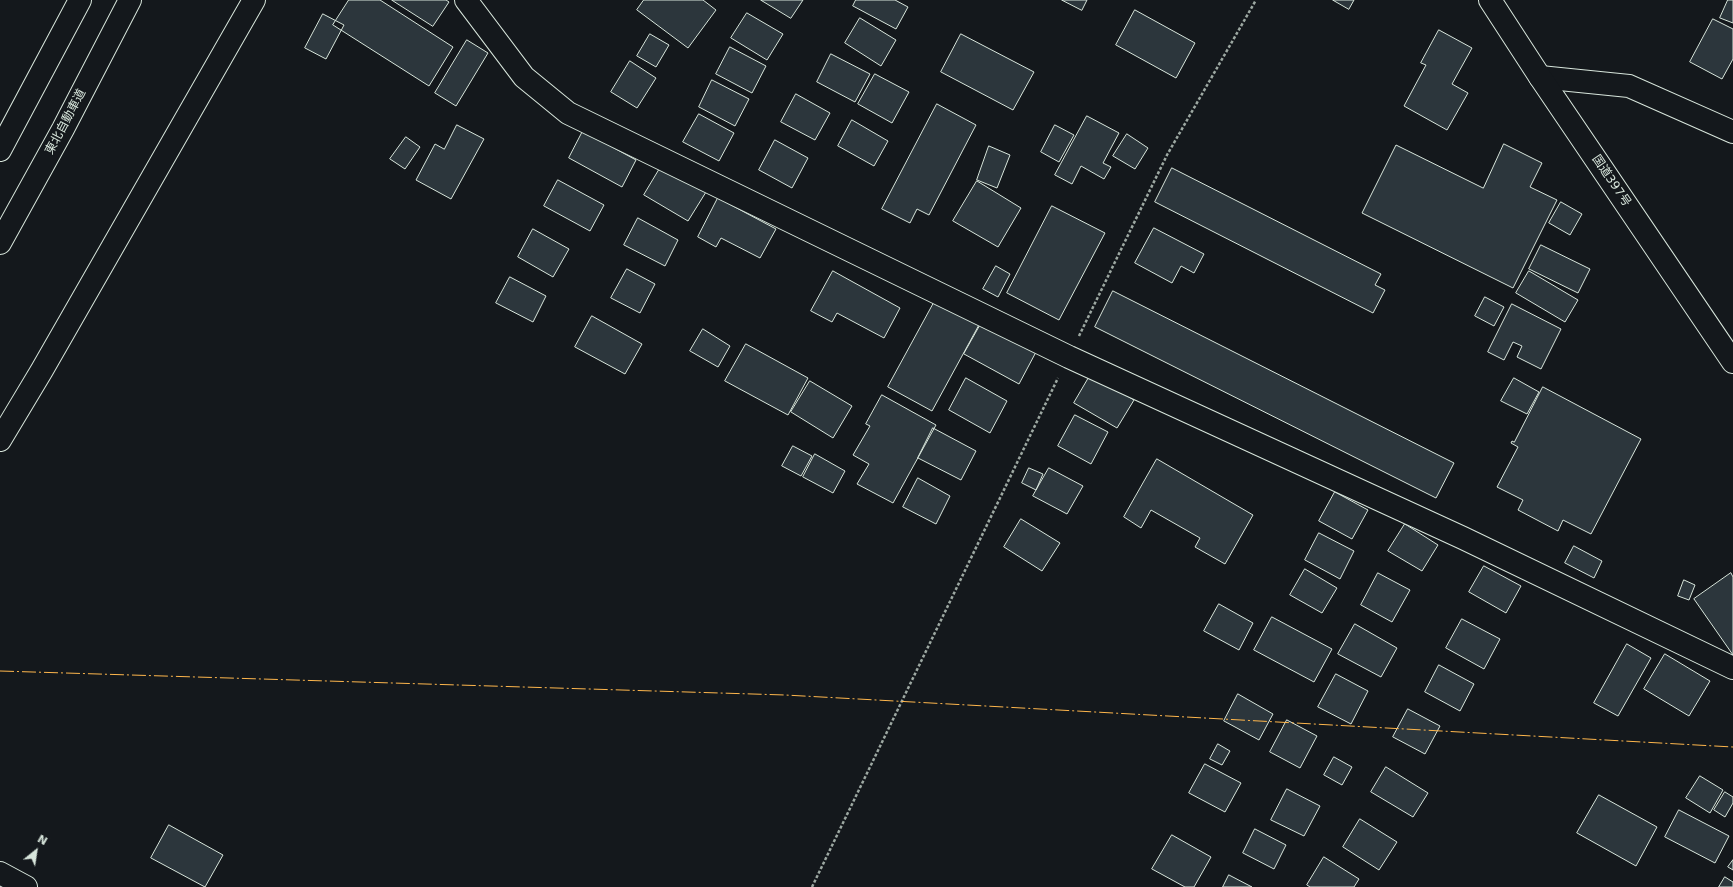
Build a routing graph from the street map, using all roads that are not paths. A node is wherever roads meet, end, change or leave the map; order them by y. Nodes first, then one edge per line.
1 (80, 0) edge
2 (130, 0) edge
3 (254, 0) edge
4 (466, 0) edge
5 (1490, 0) edge
6 (1540, 77) junction
7 (1733, 132) edge
8 (0, 150) edge
9 (0, 243) edge
10 (1733, 362) edge
11 (0, 440) edge
12 (1733, 668) edge
13 (0, 873) edge
14 (26, 887) edge

1 - 8 main road
2 - 9 main road, 東北自動車道
3 - 11 main road
4 - 12 main road
5 - 6 main road, 国道397号
6 - 7 main road
6 - 10 main road, 国道397号
13 - 14 main road

